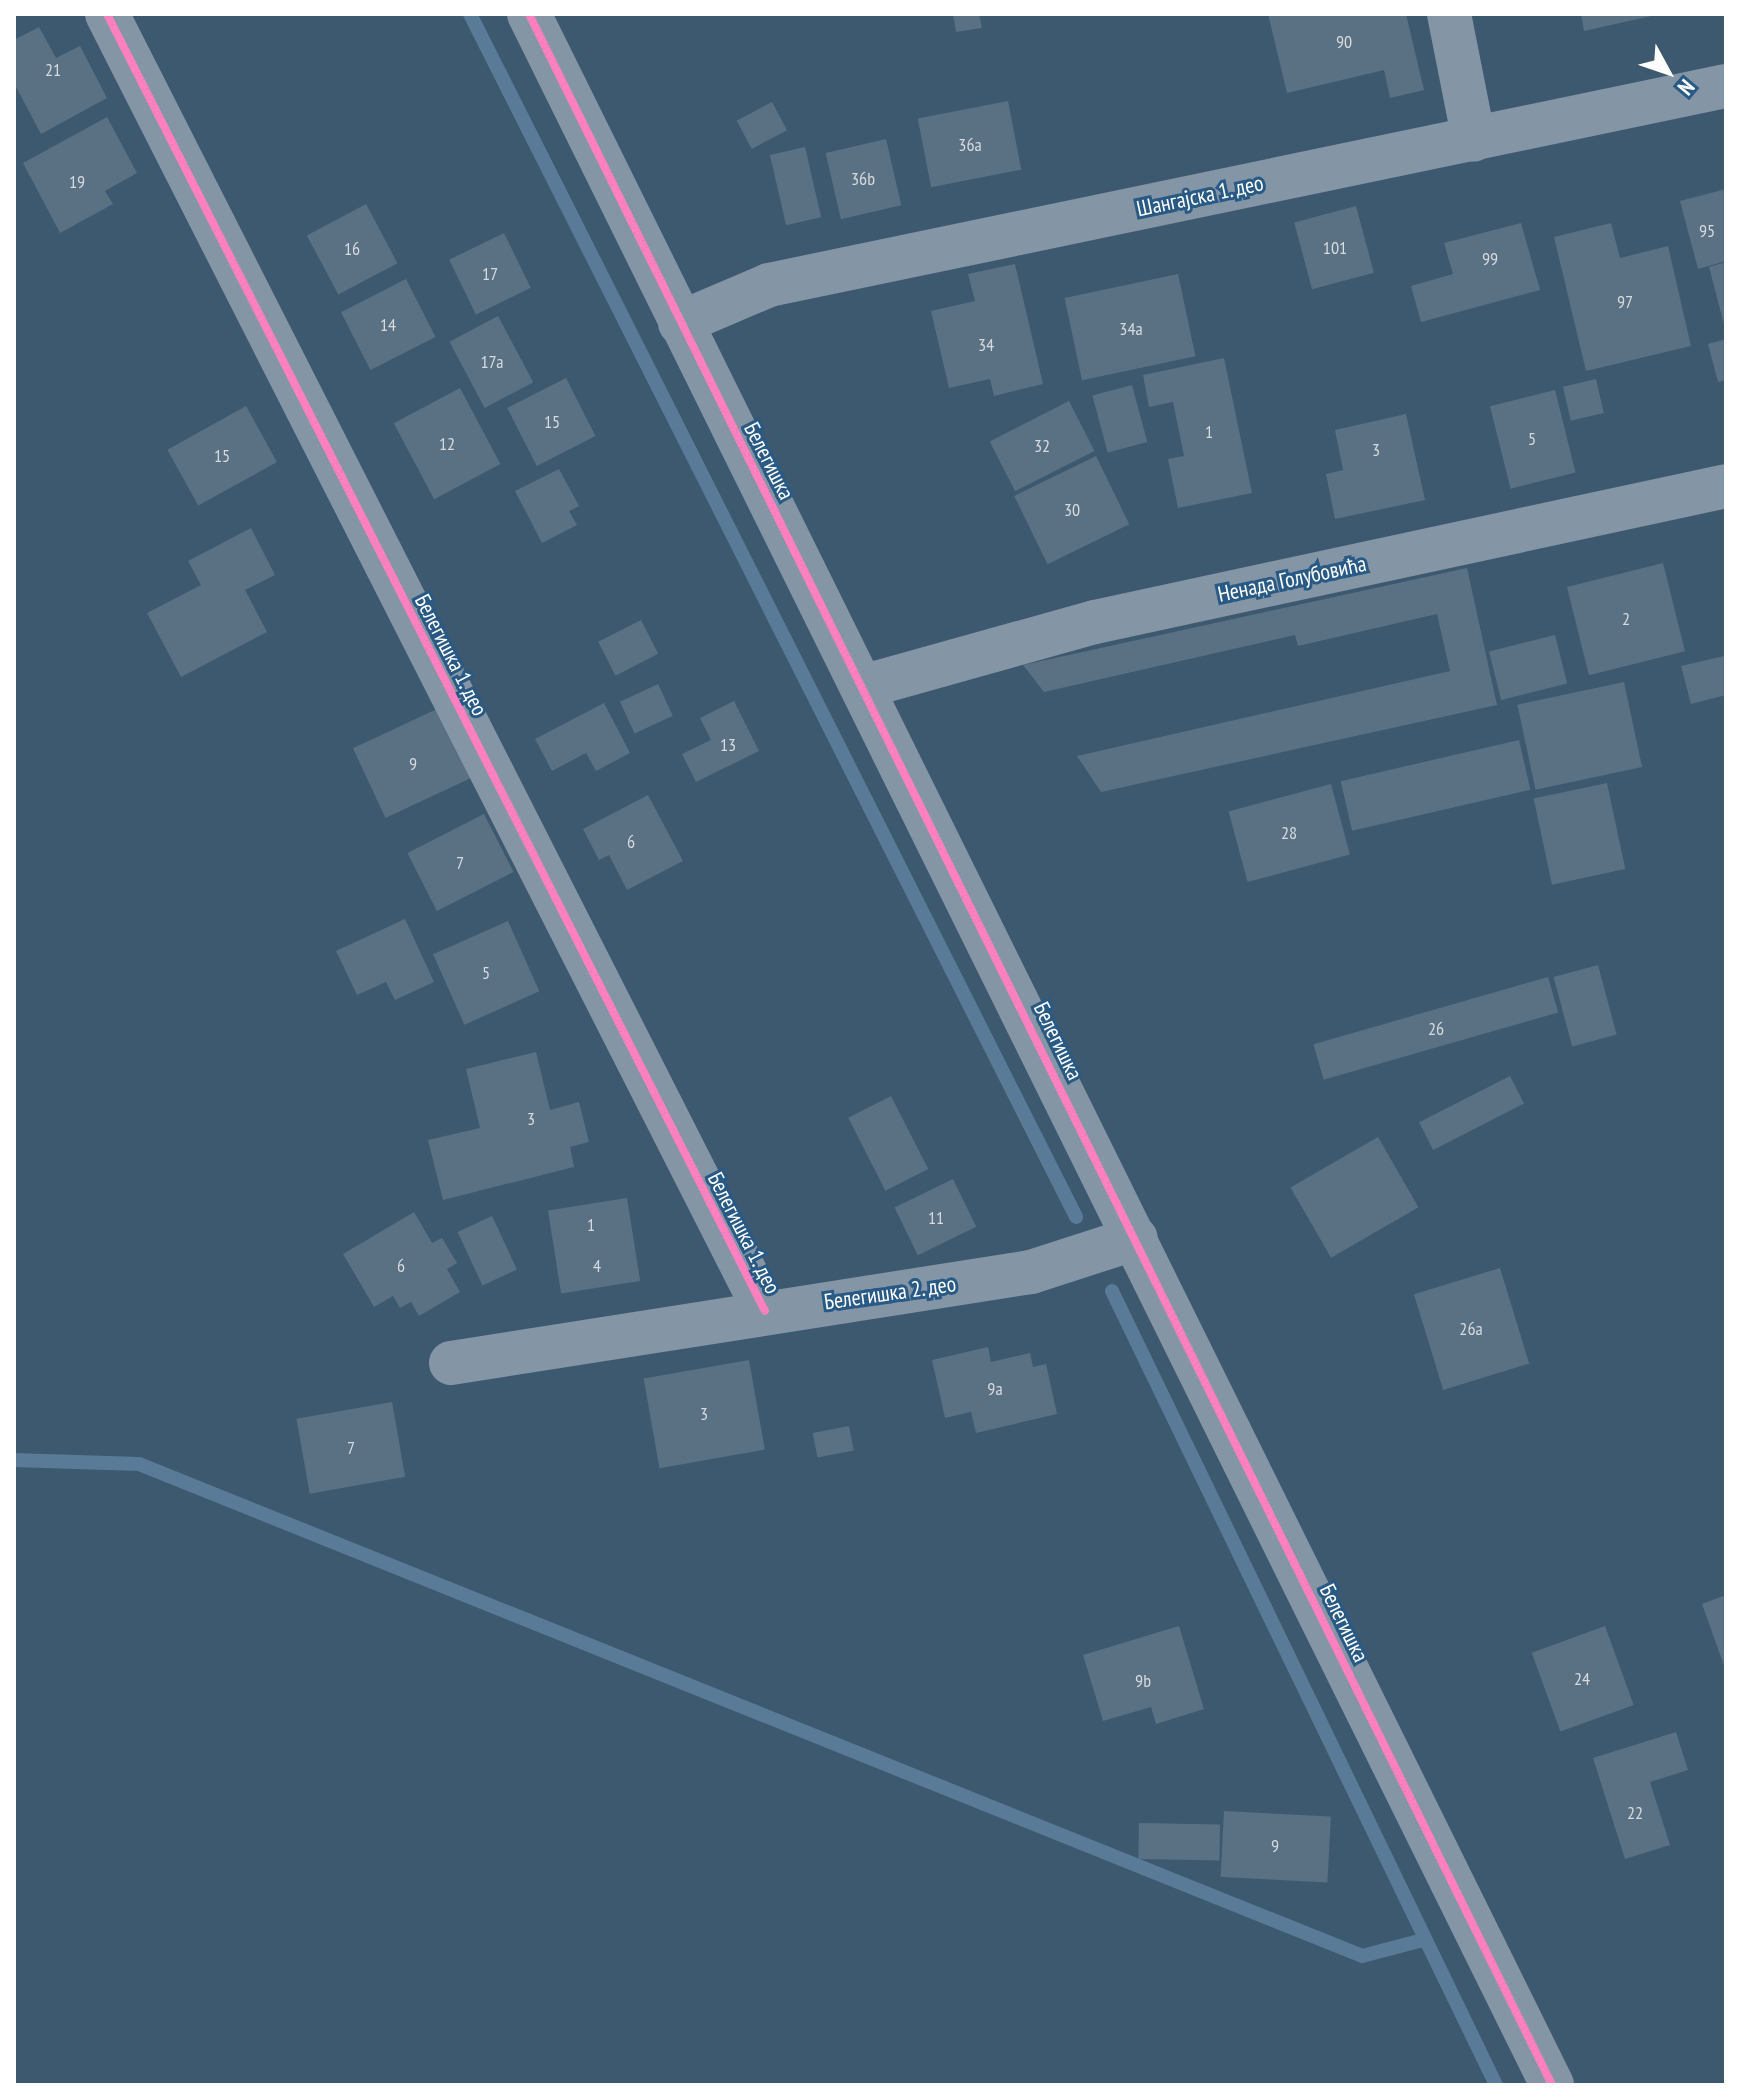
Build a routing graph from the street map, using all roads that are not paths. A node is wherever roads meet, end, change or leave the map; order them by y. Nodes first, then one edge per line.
1 (107, 14) edge
2 (529, 14) edge
3 (1449, 14) edge
4 (1726, 86) edge
5 (1474, 140) junction
6 (680, 323) junction
7 (1726, 486) edge
8 (862, 687) junction
9 (1136, 1238) junction
10 (765, 1311) junction
11 (451, 1363) dead end
12 (1552, 2085) edge

1 - 10 street, Белегишка 1. део
2 - 6 street, Белегишка
3 - 5 street
4 - 5 street, Шангајска 1. део
5 - 6 street, Шангајска 1. део
6 - 8 street, Белегишка
7 - 8 street, Ненада Голубовића
8 - 9 street, Белегишка
9 - 10 street, Белегишка 2. део
9 - 12 street, Белегишка
10 - 11 street, Белегишка 2. део

